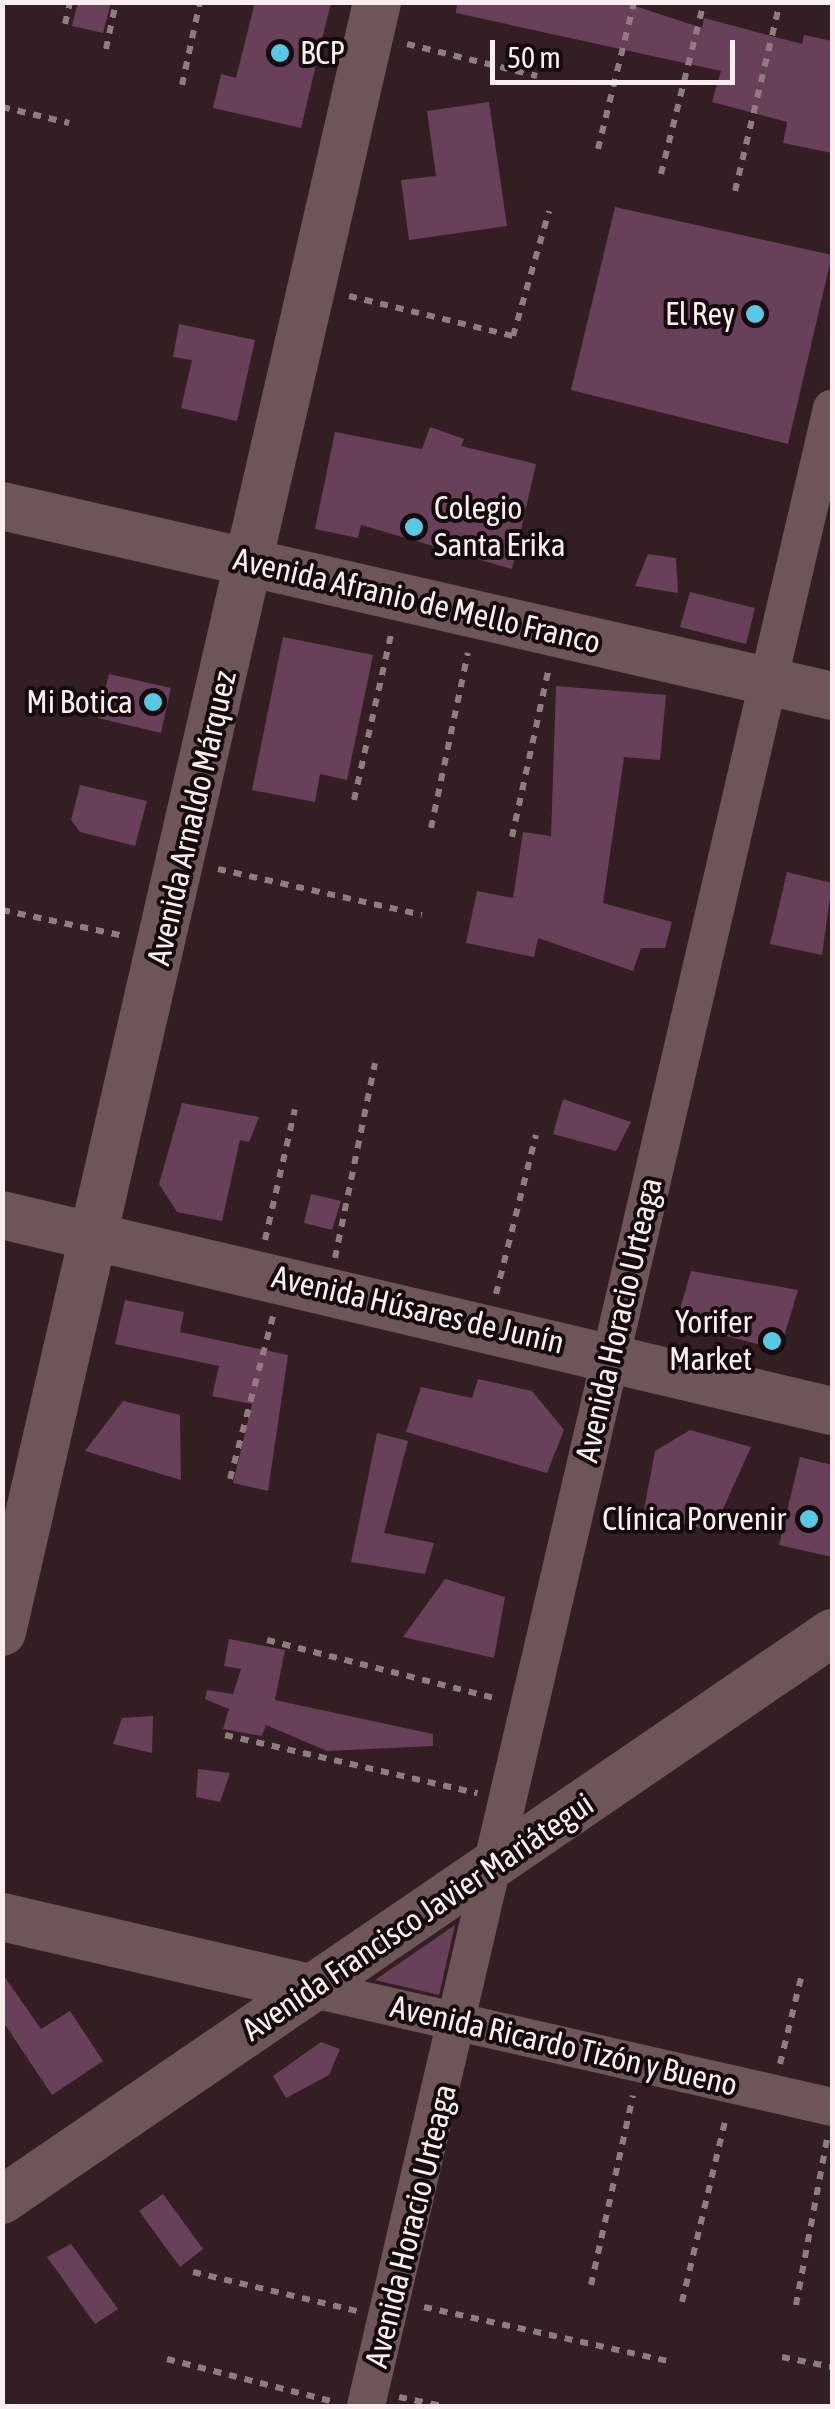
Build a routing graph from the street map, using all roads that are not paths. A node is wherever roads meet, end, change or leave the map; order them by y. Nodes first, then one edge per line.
1 (373, 18) edge
2 (832, 410) edge
3 (2, 506) edge
4 (252, 564) junction
5 (769, 681) junction
6 (832, 696) edge
7 (2, 1214) edge
8 (95, 1236) junction
9 (610, 1354) junction
10 (832, 1411) edge
11 (2, 1632) edge
12 (832, 1632) edge
13 (495, 1864) junction
14 (2, 1917) edge
15 (313, 1990) junction
16 (462, 2021) junction
17 (831, 2118) edge
18 (2, 2200) edge
19 (366, 2406) edge

1 - 4 street, Avenida Arnaldo Márquez
2 - 5 street, Avenida Horacio Urteaga
3 - 4 street, Avenida Afranio de Mello Franco
4 - 5 street, Avenida Afranio de Mello Franco
4 - 8 street, Avenida Arnaldo Márquez
5 - 6 street, Avenida Afranio de Mello Franco
5 - 9 street, Avenida Horacio Urteaga
7 - 8 street, Avenida Húsares de Junín
8 - 9 street, Avenida Húsares de Junín
8 - 11 street, Avenida Arnaldo Márquez
9 - 10 street, Avenida Húsares de Junín
9 - 13 street, Avenida Horacio Urteaga
12 - 13 street, Avenida Francisco Javier Mariátegui
13 - 15 street, Avenida Francisco Javier Mariátegui
13 - 16 street, Avenida Horacio Urteaga
14 - 15 street, Avenida Ricardo Tizón y Bueno
15 - 16 street, Avenida Ricardo Tizón y Bueno
15 - 18 street, Avenida Francisco Javier Mariátegui
16 - 17 street, Avenida Ricardo Tizón y Bueno
16 - 19 street, Avenida Horacio Urteaga

